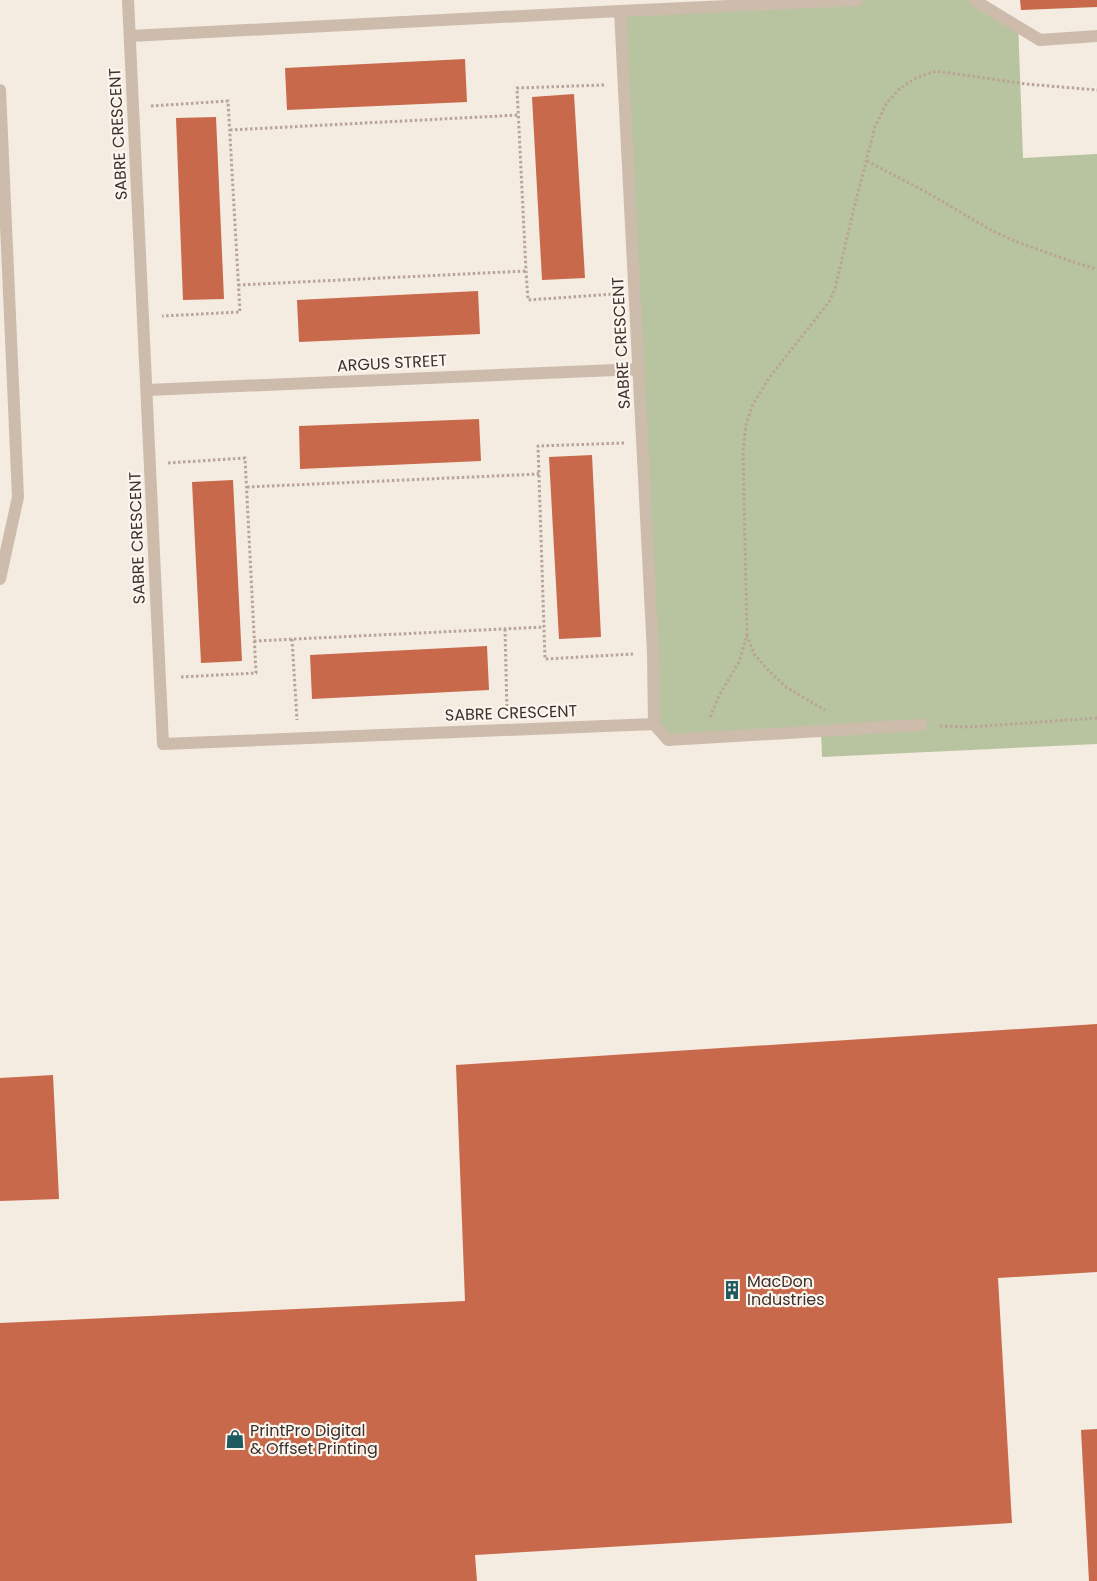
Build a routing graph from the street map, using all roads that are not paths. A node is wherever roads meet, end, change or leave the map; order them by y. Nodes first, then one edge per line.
1 (128, 0) edge
2 (857, 0) edge
3 (974, 0) edge
4 (800, 1) edge
5 (620, 11) junction
6 (130, 36) junction
7 (1097, 36) edge
8 (0, 90) edge
9 (639, 369) junction
10 (147, 390) junction
11 (0, 578) edge
12 (654, 724) junction
13 (921, 725) road end

1 - 6 street, SABRE CRESCENT
2 - 4 street
3 - 7 street
4 - 5 street
5 - 6 street
5 - 9 street, SABRE CRESCENT
6 - 10 street, SABRE CRESCENT
8 - 11 street
9 - 10 street, ARGUS STREET
9 - 12 street, SABRE CRESCENT
10 - 12 street, SABRE CRESCENT
12 - 13 street

